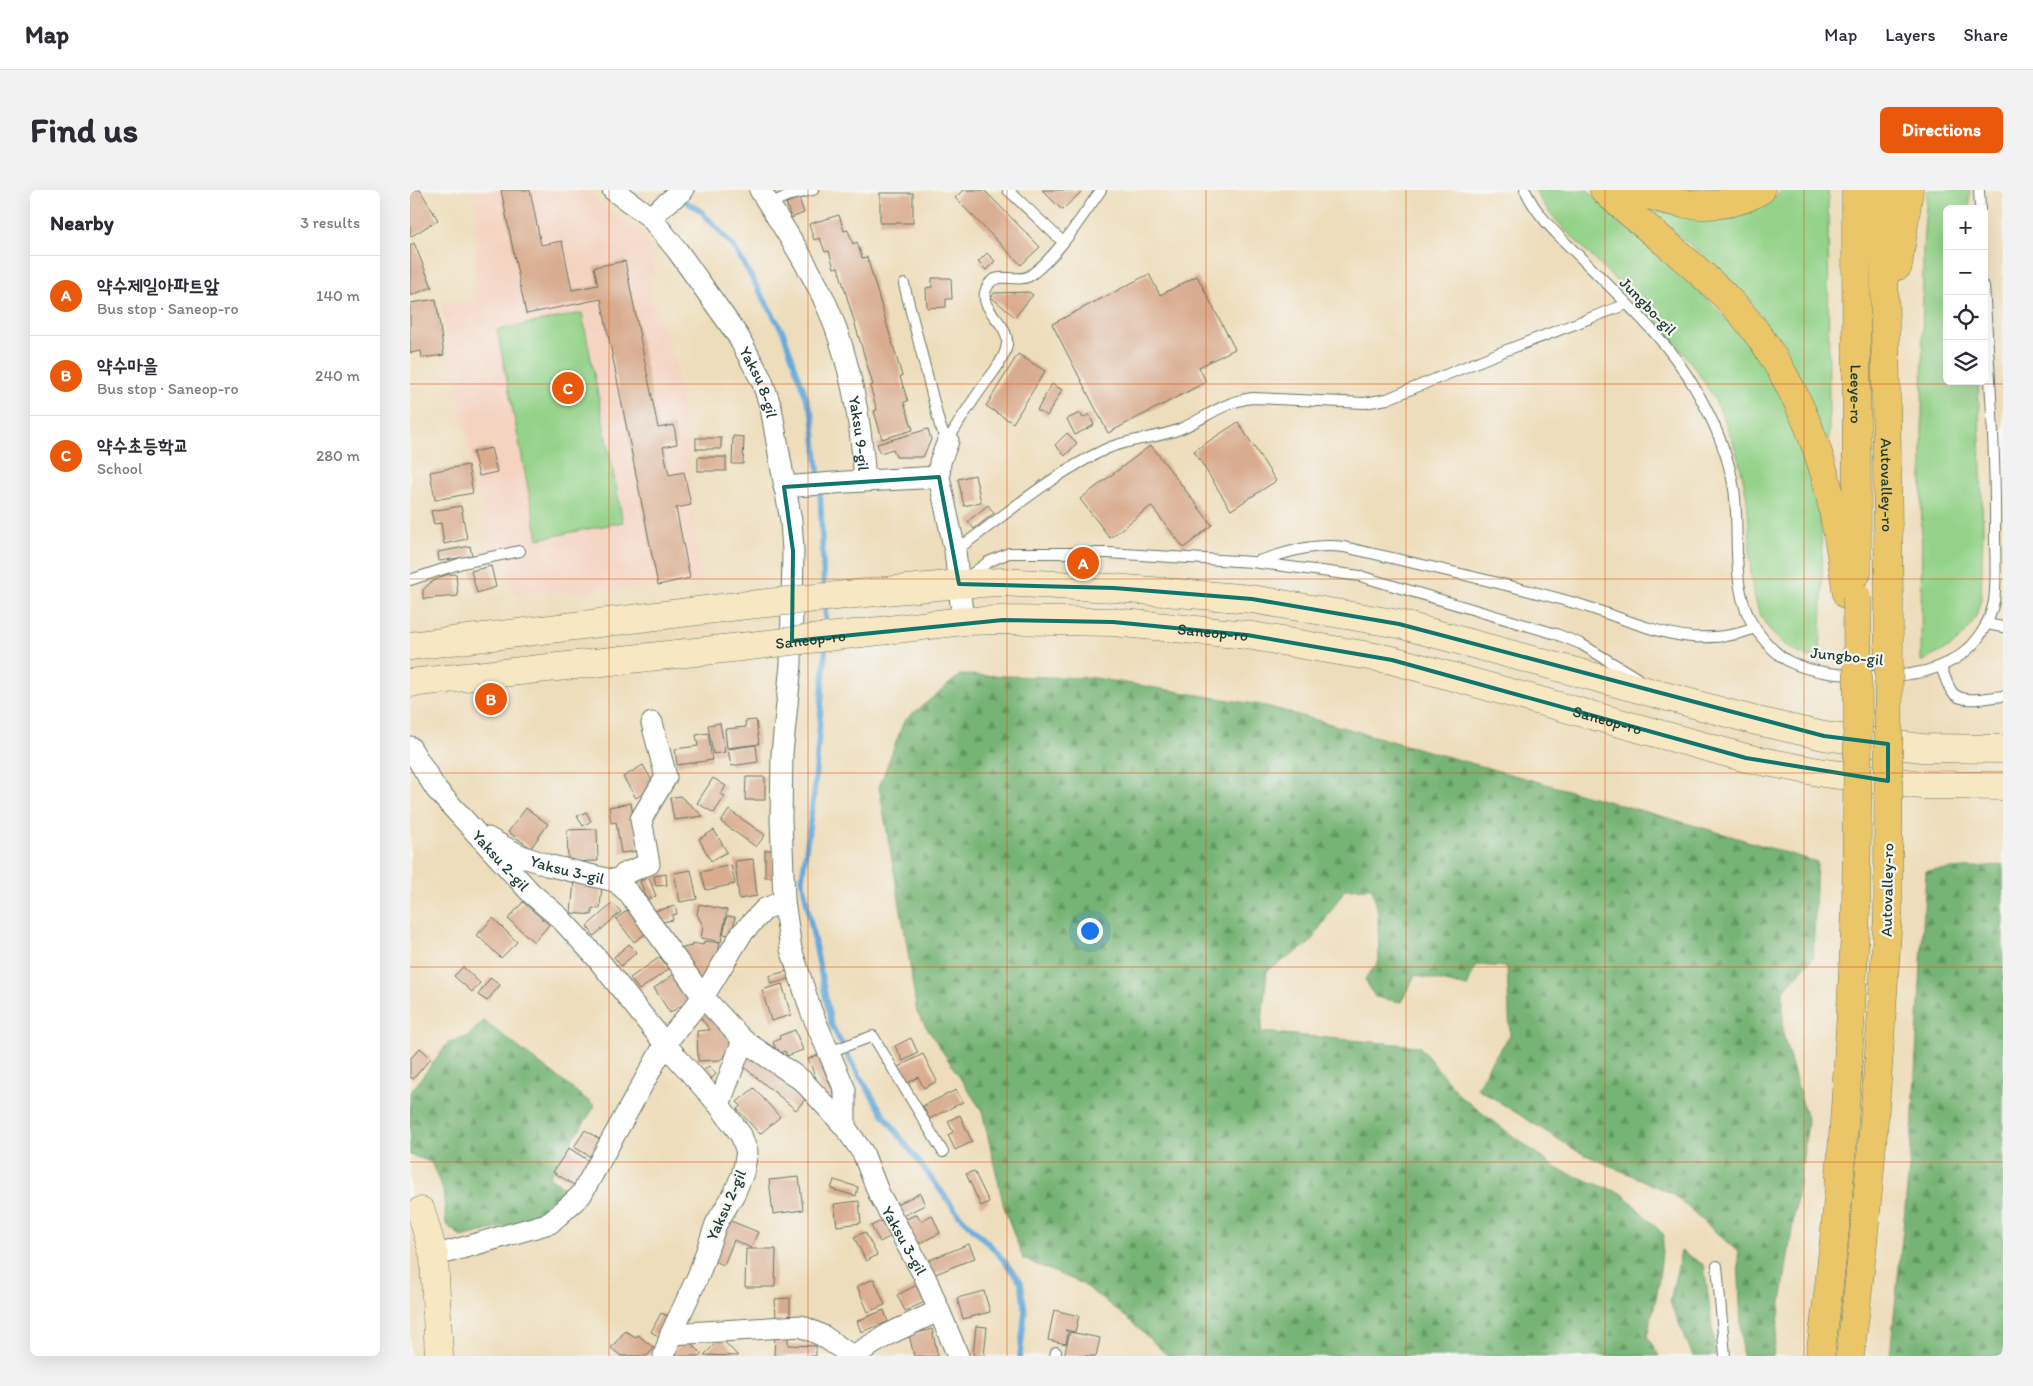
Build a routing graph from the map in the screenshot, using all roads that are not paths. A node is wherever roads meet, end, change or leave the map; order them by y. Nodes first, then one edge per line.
1 (613, 190) edge
2 (813, 190) edge
3 (1008, 190) edge
4 (1101, 190) edge
5 (1525, 190) edge
6 (1604, 190) edge
7 (1636, 190) edge
8 (1761, 190) edge
9 (1856, 190) edge
10 (1883, 190) edge
11 (1909, 190) edge
12 (1978, 190) edge
13 (677, 195) edge
14 (764, 197) edge
15 (1980, 205) edge
16 (650, 218) junction
17 (1063, 242) junction
18 (904, 284) dead end
19 (1984, 295) edge
20 (1627, 304) junction
21 (1886, 422) junction
22 (948, 441) junction
23 (939, 477) junction
24 (855, 481) junction
25 (790, 486) junction
26 (520, 551) dead end
27 (955, 551) junction
28 (1252, 562) junction
29 (410, 580) edge
30 (959, 584) junction
31 (1852, 596) junction
32 (963, 621) junction
33 (1986, 624) junction
34 (2003, 627) edge
35 (1754, 628) junction
36 (410, 646) edge
37 (1941, 666) junction
38 (410, 683) edge
39 (1666, 695) junction
40 (2003, 696) edge
41 (652, 723) dead end
42 (2003, 749) edge
43 (413, 758) edge
44 (2003, 786) edge
45 (471, 827) junction
46 (615, 881) junction
47 (784, 901) junction
48 (703, 997) junction
49 (742, 1040) junction
50 (665, 1044) junction
51 (829, 1052) junction
52 (719, 1105) junction
53 (845, 1127) junction
54 (943, 1152) dead end
55 (416, 1208) edge
56 (434, 1256) junction
57 (1717, 1266) dead end
58 (938, 1311) junction
59 (671, 1334) junction
60 (439, 1356) edge
61 (664, 1356) edge
62 (852, 1356) edge
63 (958, 1356) edge
64 (1725, 1356) edge
65 (1820, 1356) edge
66 (1850, 1356) edge

1 - 16 street, Yaksu 8-gil
2 - 14 lane
3 - 17 lane
4 - 17 lane
5 - 20 lane, Jungbo-gil
6 - 31 highway
7 - 8 highway
9 - 31 highway, Leeye-ro
10 - 21 highway, Leeye-ro
11 - 21 highway
12 - 15 lane
13 - 16 street
14 - 24 street, Yaksu 9-gil
16 - 25 street, Yaksu 8-gil
17 - 22 lane
18 - 22 lane
19 - 33 lane, Jungbo-gil
20 - 27 lane
20 - 35 lane, Jungbo-gil
21 - 66 highway, Autovalley-ro, bridge
22 - 23 street
23 - 24 street, Yaksu 9-gil
23 - 27 street
24 - 25 street
25 - 47 street, Yaksu 8-gil
26 - 29 lane
27 - 30 street
28 - 30 lane
28 - 35 lane
28 - 39 lane
30 - 32 street
30 - 36 main road, bridge
30 - 39 main road
31 - 65 highway, Autovalley-ro, bridge
32 - 38 main road, Saneop-ro, bridge
32 - 44 main road, Saneop-ro
33 - 34 lane
33 - 37 lane, Jungbo-gil
35 - 37 lane, Jungbo-gil
37 - 40 lane
39 - 42 main road
41 - 46 street
43 - 45 street, Yaksu 2-gil
45 - 46 street, Yaksu 3-gil
45 - 50 street, Yaksu 2-gil
46 - 48 street, Yaksu 3-gil
47 - 48 street
47 - 51 street
48 - 49 street, Yaksu 3-gil
48 - 50 street
49 - 52 street
49 - 53 street, Yaksu 3-gil
50 - 52 street, Yaksu 2-gil
50 - 56 street
51 - 53 street
51 - 54 lane
52 - 59 street, Yaksu 2-gil
53 - 58 street, Yaksu 3-gil
55 - 56 main road
56 - 60 main road
57 - 64 lane
58 - 62 street
58 - 63 street, Yaksu 3-gil
59 - 61 street, Yaksu 2-gil
59 - 62 street

